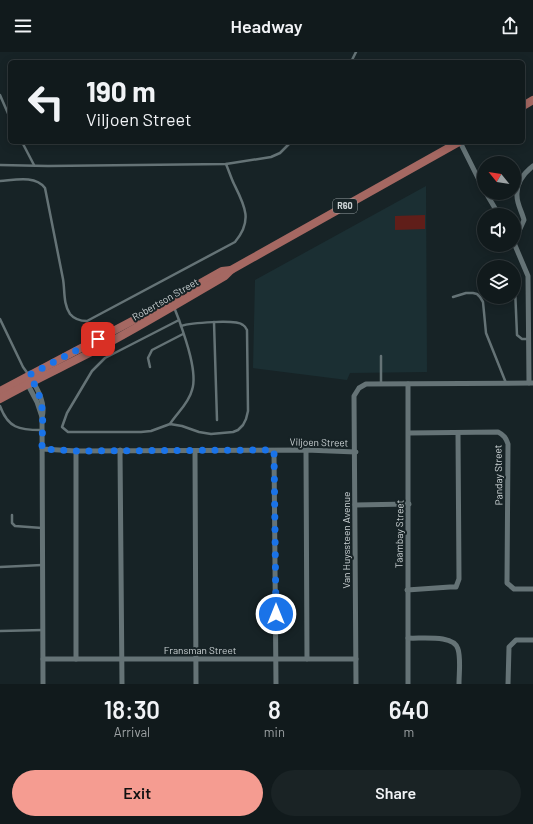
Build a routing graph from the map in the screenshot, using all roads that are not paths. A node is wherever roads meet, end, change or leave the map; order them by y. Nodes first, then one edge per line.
1 (0, 95) edge
2 (8, 113) edge
3 (23, 144) edge
4 (289, 144) edge
5 (455, 144) edge
6 (460, 144) edge
7 (226, 164) junction
8 (0, 165) edge
9 (34, 165) junction
10 (533, 166) edge
11 (477, 177) edge
12 (0, 181) edge
13 (521, 208) edge
14 (521, 209) edge
15 (521, 228) edge
16 (518, 252) edge
17 (531, 295) edge
18 (453, 297) dead end
19 (171, 303) junction
20 (516, 304) edge
21 (0, 319) edge
22 (179, 320) junction
23 (214, 322) junction
24 (181, 326) junction
25 (183, 334) junction
26 (529, 339) junction
27 (381, 356) dead end
28 (23, 367) junction
29 (150, 367) dead end
30 (28, 379) junction
31 (506, 383) junction
32 (531, 383) edge
33 (381, 384) junction
34 (408, 384) junction
35 (0, 392) edge
36 (0, 398) edge
37 (0, 406) edge
38 (217, 420) dead end
39 (170, 424) junction
40 (42, 430) junction
41 (409, 433) junction
42 (458, 433) junction
43 (42, 449) junction
44 (120, 450) junction
45 (274, 450) junction
46 (306, 450) junction
47 (76, 451) junction
48 (195, 451) junction
49 (356, 452) junction
50 (409, 504) junction
51 (355, 505) junction
52 (12, 515) dead end
53 (42, 528) junction
54 (43, 565) junction
55 (0, 566) edge
56 (533, 589) edge
57 (407, 590) junction
58 (43, 630) junction
59 (0, 631) edge
60 (408, 638) junction
61 (533, 640) edge
62 (196, 658) junction
63 (43, 659) junction
64 (76, 659) junction
65 (122, 659) junction
66 (276, 659) junction
67 (307, 659) junction
68 (356, 659) junction
69 (43, 684) edge
70 (122, 684) edge
71 (196, 684) edge
72 (276, 684) edge
73 (356, 684) edge
74 (408, 684) edge
75 (459, 684) edge
76 (508, 684) edge

1 - 2 lane
3 - 9 lane
4 - 7 lane
5 - 19 main road, Robertson Street / R60
6 - 11 street
7 - 9 lane
7 - 12 lane
8 - 9 lane
10 - 13 street
14 - 15 street
16 - 17 street
17 - 26 street
18 - 31 lane
19 - 22 lane
19 - 30 main road, Robertson Street / R60
20 - 26 lane
21 - 28 lane
22 - 24 lane
22 - 39 lane
23 - 24 lane
23 - 38 lane
23 - 39 lane
24 - 25 lane
25 - 29 lane
25 - 39 lane
26 - 32 street
27 - 33 lane
28 - 30 lane
28 - 30 lane
30 - 35 main road, Robertson Street / R60
30 - 36 main road, Robertson Street / R60
30 - 40 street
31 - 32 street
31 - 34 street
33 - 34 street
33 - 49 street, Van Huyssteen Avenue
34 - 41 street, Taambay Street
37 - 40 lane
40 - 43 street
41 - 42 street, Panday Street
41 - 50 street, Taambay Street
42 - 56 street, Panday Street
42 - 57 street
43 - 47 street, Viljoen Street
43 - 53 street
44 - 47 street, Viljoen Street
44 - 48 street, Viljoen Street
44 - 65 street
45 - 46 street, Viljoen Street
45 - 48 street, Viljoen Street
45 - 66 street
46 - 49 street, Viljoen Street
46 - 67 street
47 - 64 street
48 - 62 street
49 - 51 street, Van Huyssteen Avenue
50 - 51 street
50 - 57 street, Taambay Street
51 - 68 street, Van Huyssteen Avenue
52 - 53 lane
53 - 54 street
54 - 55 lane
54 - 58 street
57 - 60 street, Taambay Street
58 - 59 lane
58 - 63 street
60 - 74 street, Taambay Street
60 - 75 street
61 - 76 street
62 - 65 street, Fransman Street
62 - 66 street, Fransman Street
62 - 71 street
63 - 64 street, Fransman Street
63 - 69 street
64 - 65 street, Fransman Street
65 - 70 street
66 - 67 street, Fransman Street
66 - 72 street
67 - 68 street, Fransman Street
68 - 73 street, Van Huyssteen Avenue

